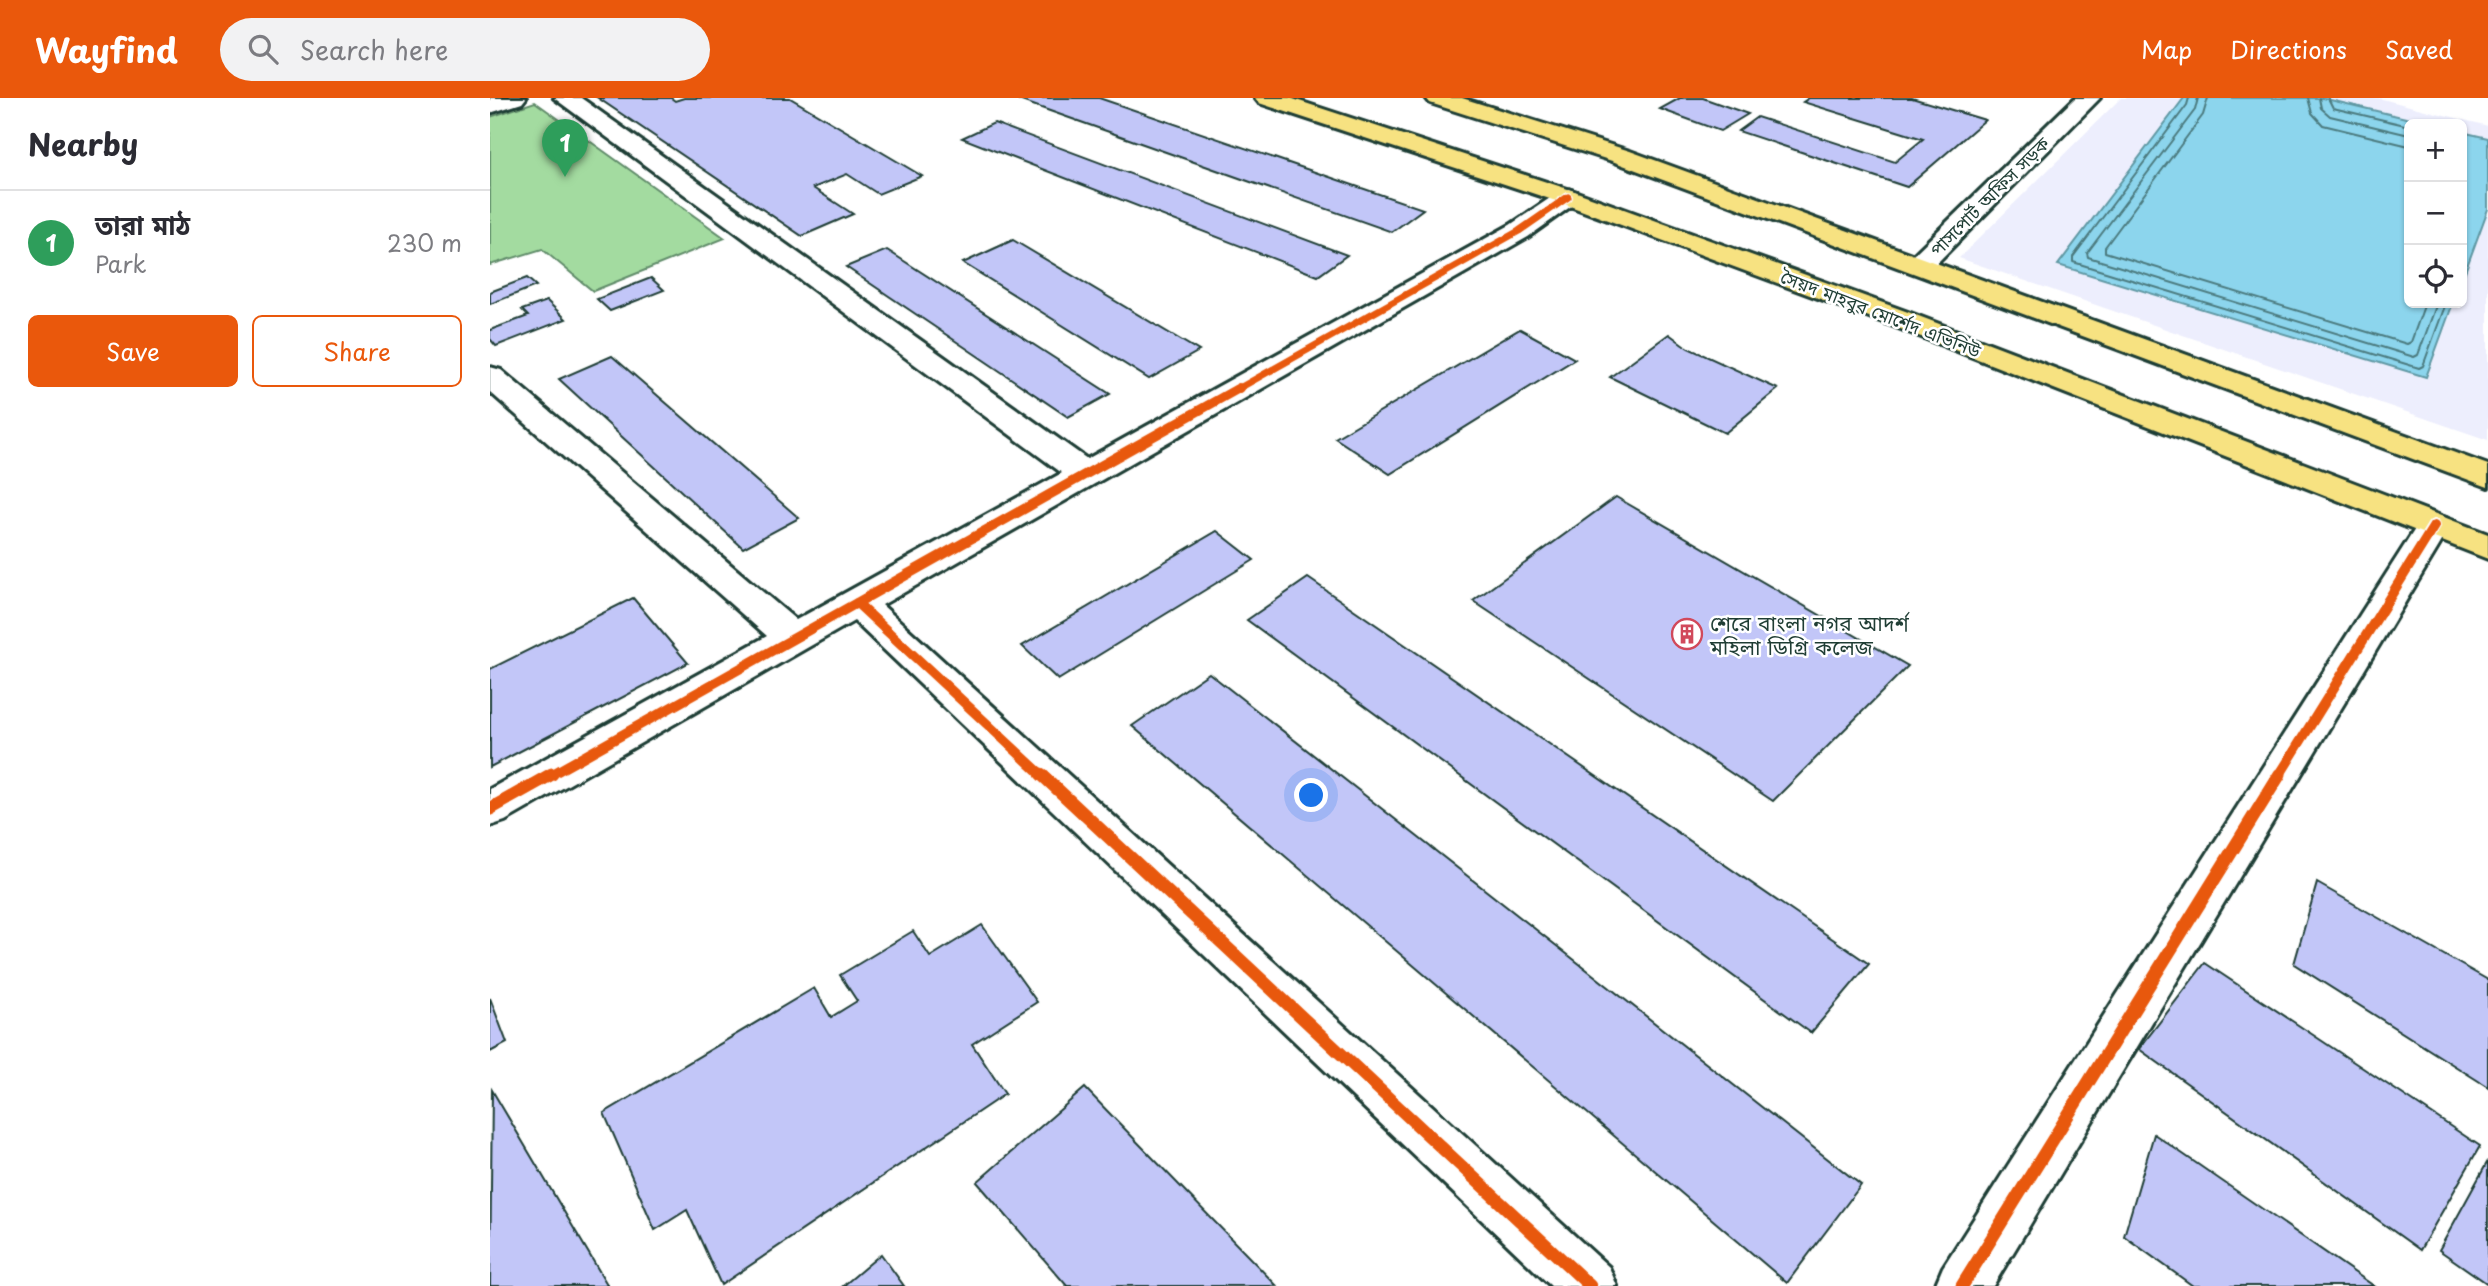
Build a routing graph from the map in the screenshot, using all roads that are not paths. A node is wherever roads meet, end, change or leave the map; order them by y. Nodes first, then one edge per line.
1 (514, 98) edge
2 (566, 98) edge
3 (1267, 98) edge
4 (1438, 98) edge
5 (2088, 98) edge
6 (490, 106) edge
7 (1595, 176) junction
8 (1919, 265) junction
9 (490, 376) edge
10 (1084, 473) junction
11 (2488, 477) edge
12 (2434, 526) junction
13 (2488, 547) edge
14 (857, 603) junction
15 (794, 639) junction
16 (490, 809) edge
17 (1590, 1286) edge
18 (1962, 1286) edge

1 - 6 street
2 - 10 street
3 - 7 main road, সৈয়দ মাহবুব মোর্শেদ এভিনিউ
4 - 7 main road, সৈয়দ মাহবুব মোর্শেদ এভিনিউ
5 - 8 street, পাসপোর্ট অফিস সড়ক
7 - 8 main road, সৈয়দ মাহবুব মোর্শেদ এভিনিউ
7 - 10 street
7 - 12 main road, সৈয়দ মাহবুব মোর্শেদ এভিনিউ
8 - 11 main road, সৈয়দ মাহবুব মোর্শেদ এভিনিউ
9 - 15 street
10 - 14 street
12 - 13 main road, সৈয়দ মাহবুব মোর্শেদ এভিনিউ
12 - 18 street
14 - 15 street
14 - 17 street
15 - 16 street

